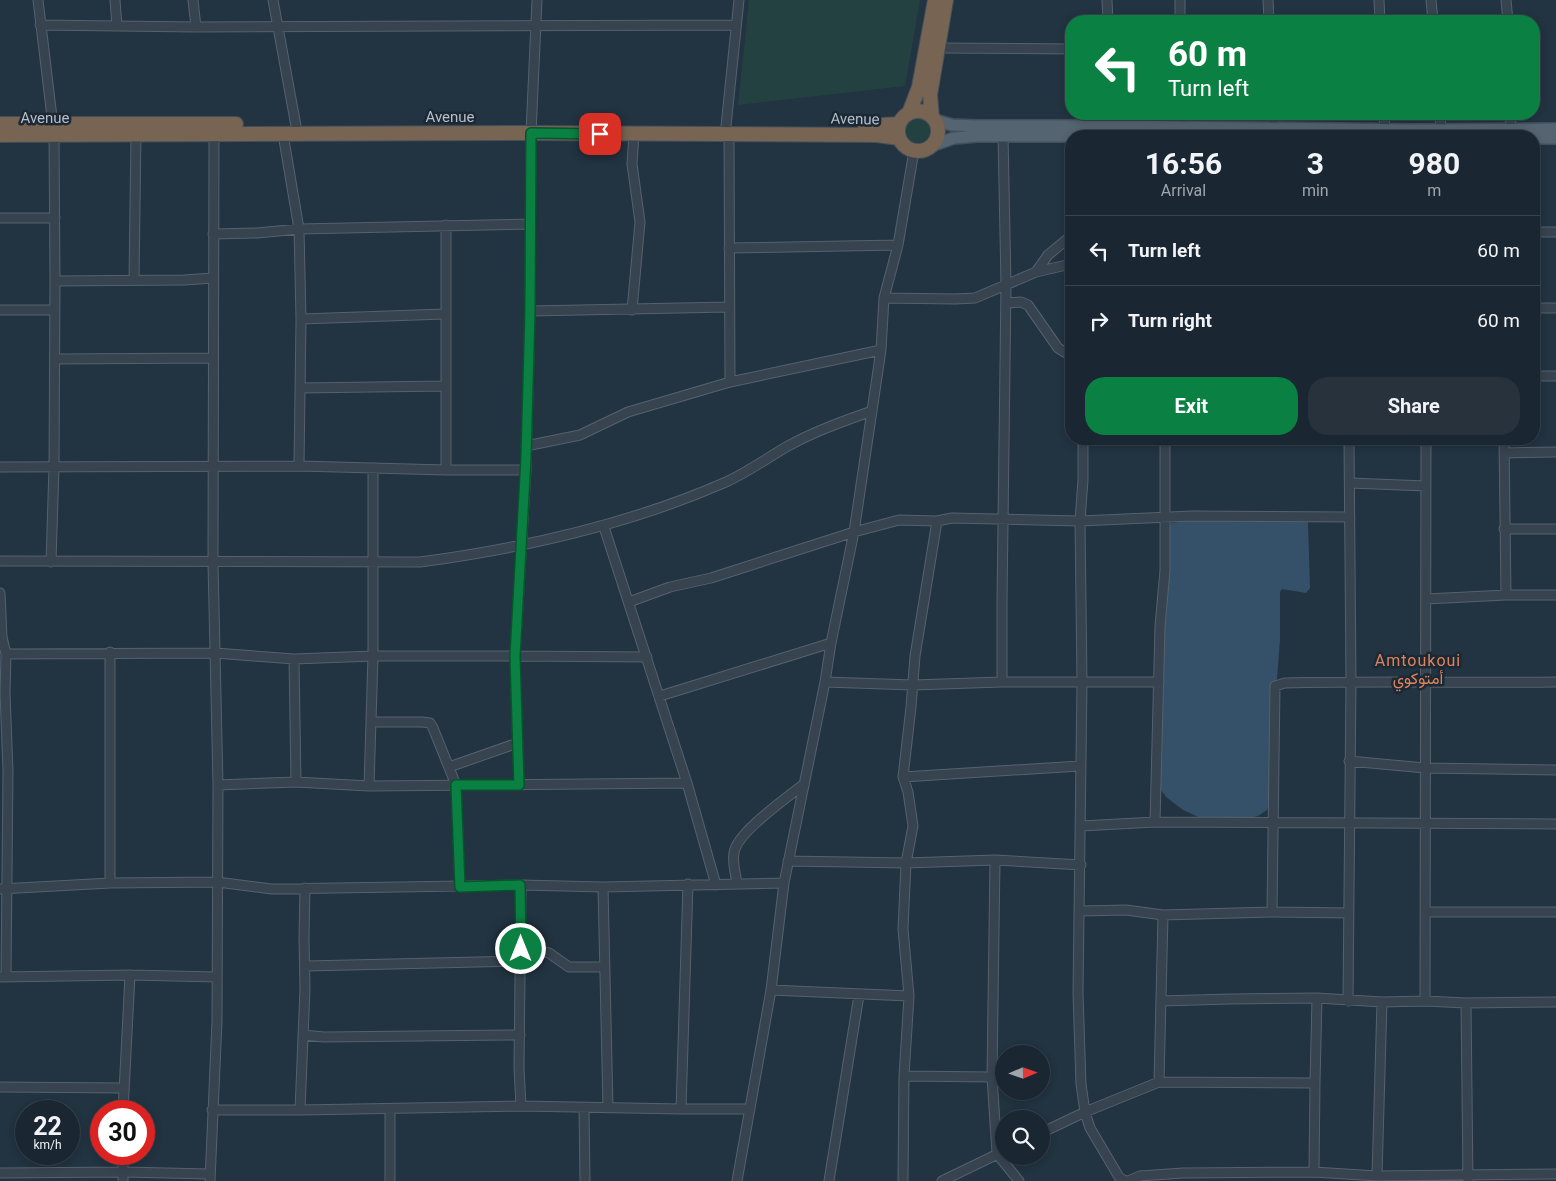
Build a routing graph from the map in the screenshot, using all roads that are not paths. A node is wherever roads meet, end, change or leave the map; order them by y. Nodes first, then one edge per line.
1 (38, 0) edge
2 (115, 0) edge
3 (193, 0) edge
4 (273, 0) edge
5 (537, 0) edge
6 (739, 0) edge
7 (935, 0) edge
8 (946, 0) edge
9 (1107, 0) edge
10 (1180, 0) edge
11 (1268, 0) edge
12 (1378, 0) edge
13 (1431, 0) edge
14 (1506, 0) edge
15 (1108, 15) edge
16 (1180, 15) edge
17 (1269, 15) edge
18 (1379, 15) edge
19 (1432, 15) edge
20 (1507, 15) edge
21 (40, 25) junction
22 (736, 25) junction
23 (118, 26) junction
24 (537, 26) junction
25 (196, 27) junction
26 (278, 27) junction
27 (939, 48) junction
28 (1065, 49) edge
29 (909, 113) junction
30 (933, 118) junction
31 (1385, 120) edge
32 (1441, 120) edge
33 (0, 124) edge
34 (1112, 125) edge
35 (296, 126) junction
36 (53, 129) junction
37 (1556, 129) edge
38 (531, 130) junction
39 (728, 130) junction
40 (1158, 130) edge
41 (1384, 130) joint
42 (1442, 130) joint
43 (1540, 130) edge
44 (899, 131) junction
45 (0, 134) edge
46 (136, 134) junction
47 (214, 134) junction
48 (283, 134) junction
49 (634, 134) junction
50 (1003, 136) junction
51 (1540, 138) edge
52 (1556, 138) edge
53 (932, 146) junction
54 (914, 151) junction
55 (0, 218) edge
56 (54, 218) junction
57 (530, 224) junction
58 (446, 225) junction
59 (299, 229) junction
60 (1540, 232) edge
61 (1556, 232) edge
62 (213, 234) junction
63 (1065, 241) edge
64 (898, 245) junction
65 (729, 248) junction
66 (1065, 265) edge
67 (1036, 272) junction
68 (213, 278) junction
69 (134, 280) junction
70 (55, 281) junction
71 (1006, 285) junction
72 (884, 298) junction
73 (1006, 302) junction
74 (729, 307) junction
75 (1540, 308) edge
76 (1556, 308) edge
77 (0, 310) edge
78 (55, 310) junction
79 (632, 310) junction
80 (530, 311) junction
81 (446, 314) junction
82 (301, 319) junction
83 (882, 350) junction
84 (1065, 352) edge
85 (213, 358) junction
86 (55, 359) junction
87 (1540, 376) edge
88 (1556, 376) edge
89 (730, 382) junction
90 (446, 386) junction
91 (300, 388) junction
92 (872, 411) junction
93 (1083, 445) edge
94 (1166, 445) edge
95 (1349, 445) edge
96 (1426, 445) edge
97 (1504, 445) edge
98 (526, 446) junction
99 (1556, 452) edge
100 (1504, 453) junction
101 (299, 466) junction
102 (0, 467) edge
103 (54, 467) junction
104 (213, 467) junction
105 (373, 468) junction
106 (446, 470) junction
107 (526, 470) junction
108 (1350, 483) junction
109 (1426, 486) junction
110 (1165, 517) junction
111 (1350, 517) junction
112 (1003, 519) junction
113 (937, 521) junction
114 (1080, 521) junction
115 (604, 526) junction
116 (1504, 529) junction
117 (1556, 529) edge
118 (854, 532) junction
119 (522, 546) junction
120 (0, 561) edge
121 (51, 562) junction
122 (373, 562) junction
123 (212, 563) junction
124 (0, 593) edge
125 (1506, 595) junction
126 (1556, 595) edge
127 (1426, 599) junction
128 (629, 602) junction
129 (831, 643) junction
130 (110, 652) junction
131 (215, 653) junction
132 (6, 654) junction
133 (372, 656) junction
134 (515, 656) junction
135 (647, 657) junction
136 (294, 659) junction
137 (1351, 681) junction
138 (826, 682) junction
139 (1002, 682) junction
140 (1082, 682) junction
141 (1159, 682) junction
142 (1556, 682) edge
143 (1426, 683) junction
144 (913, 685) junction
145 (660, 696) junction
146 (371, 722) junction
147 (512, 746) dead end
148 (1349, 761) junction
149 (1080, 766) junction
150 (449, 767) junction
151 (1425, 768) junction
152 (1556, 770) edge
153 (903, 777) junction
154 (296, 782) junction
155 (686, 783) junction
156 (804, 784) junction
157 (218, 785) junction
158 (456, 785) junction
159 (519, 785) junction
160 (369, 786) junction
161 (1155, 822) junction
162 (1274, 822) junction
163 (1350, 822) junction
164 (1424, 823) junction
165 (1556, 824) edge
166 (1081, 826) junction
167 (994, 860) junction
168 (788, 861) junction
169 (906, 863) junction
170 (1081, 865) junction
171 (216, 882) junction
172 (110, 883) junction
173 (784, 883) junction
174 (688, 884) junction
175 (737, 884) junction
176 (520, 885) junction
177 (716, 885) junction
178 (460, 887) junction
179 (603, 887) junction
180 (305, 888) junction
181 (3, 889) edge
182 (1080, 911) junction
183 (1272, 912) junction
184 (1425, 912) junction
185 (1556, 912) edge
186 (1348, 913) junction
187 (1163, 915) junction
188 (521, 949) junction
189 (521, 961) junction
190 (306, 966) junction
191 (605, 967) junction
192 (130, 975) junction
193 (217, 976) junction
194 (3, 977) edge
195 (771, 990) junction
196 (859, 995) junction
197 (909, 996) junction
198 (1317, 998) junction
199 (1348, 1001) junction
200 (1425, 1001) junction
201 (1161, 1002) junction
202 (1382, 1002) junction
203 (1556, 1002) edge
204 (1466, 1003) junction
205 (520, 1034) junction
206 (303, 1035) junction
207 (904, 1076) junction
208 (992, 1077) junction
209 (1159, 1082) junction
210 (1315, 1083) junction
211 (0, 1087) edge
212 (123, 1088) junction
213 (123, 1100) edge
214 (521, 1106) junction
215 (584, 1107) junction
216 (608, 1108) junction
217 (390, 1109) junction
218 (681, 1109) junction
219 (750, 1109) junction
220 (212, 1110) junction
221 (300, 1110) junction
222 (995, 1110) edge
223 (1085, 1112) junction
224 (1050, 1129) edge
225 (995, 1155) edge
226 (1008, 1165) edge
227 (1314, 1172) junction
228 (0, 1173) edge
229 (1556, 1174) edge
230 (29, 1176) edge
231 (123, 1176) edge
232 (1268, 1176) edge
233 (210, 1178) edge
234 (1374, 1178) edge
235 (1468, 1178) edge
236 (390, 1181) edge
237 (585, 1181) edge
238 (737, 1181) edge
239 (829, 1181) edge
240 (903, 1181) edge
241 (942, 1181) edge
242 (1019, 1181) edge
243 (1124, 1181) edge
244 (1128, 1181) edge

1 - 21 street
2 - 23 street
3 - 25 street
4 - 26 street
5 - 24 street
6 - 22 street
7 - 29 highway
8 - 27 highway
9 - 15 street
10 - 16 street
11 - 17 street
12 - 18 street
13 - 19 street
14 - 20 street
21 - 23 street
21 - 36 street
22 - 24 street
22 - 39 street
23 - 25 street
24 - 26 street
24 - 38 street
25 - 26 street
26 - 35 street
27 - 28 street
27 - 30 highway
29 - 30 highway
29 - 44 highway
30 - 34 main road
30 - 53 highway
31 - 41 street
32 - 42 street
33 - 36 highway
34 - 40 main road
34 - 50 main road
35 - 36 highway
35 - 38 highway
36 - 45 highway, Avenue
36 - 46 highway, Avenue
36 - 56 street
37 - 43 main road
38 - 39 highway
38 - 48 highway, Avenue
38 - 49 highway, Avenue
38 - 57 street
39 - 44 highway
39 - 49 highway, Avenue
39 - 65 street
41 - 42 main road
44 - 54 highway
46 - 47 highway, Avenue
46 - 69 street
47 - 48 highway, Avenue
47 - 62 street
48 - 59 street
49 - 79 street
50 - 53 main road
50 - 71 street
51 - 52 main road
53 - 54 highway
54 - 64 street
55 - 56 street
56 - 70 street
57 - 58 street
57 - 80 street
58 - 59 street
58 - 81 street
59 - 62 street
59 - 82 street
60 - 61 street
62 - 68 street
63 - 67 street
64 - 65 street
64 - 72 street
65 - 74 street
66 - 67 street
67 - 71 street
68 - 69 street
68 - 85 street
69 - 70 street
70 - 78 street
71 - 72 street
71 - 73 street
72 - 83 street
73 - 84 street
73 - 112 street
74 - 79 street
74 - 89 street
75 - 76 street
77 - 78 street
78 - 86 street
79 - 80 street
80 - 98 street
81 - 82 street
81 - 90 street
82 - 91 street
83 - 89 street
83 - 92 street
85 - 86 street
85 - 104 street
86 - 103 street
87 - 88 street
89 - 98 street
90 - 91 street
90 - 106 street
91 - 101 street
92 - 115 street
92 - 118 street
93 - 114 street
94 - 110 street
95 - 108 street
96 - 109 street
97 - 100 street
98 - 107 street
99 - 100 street
100 - 116 street
101 - 104 street
101 - 105 street
102 - 103 street
103 - 104 street
103 - 121 street
104 - 123 street
105 - 106 street
105 - 122 street
106 - 107 street
107 - 119 street
108 - 109 street
108 - 111 street
109 - 127 street
110 - 111 street
110 - 114 street
110 - 141 street
111 - 137 street
112 - 113 street
112 - 114 street
112 - 139 street
113 - 118 street
113 - 144 street
114 - 140 street
115 - 119 street
115 - 128 street
116 - 117 street
116 - 125 street
118 - 128 street
118 - 129 street
119 - 122 street
119 - 134 street
120 - 121 street
121 - 123 street
122 - 123 street
122 - 133 street
123 - 131 street
124 - 132 street
125 - 126 street
125 - 127 street
127 - 143 street
128 - 135 street
129 - 138 street
129 - 145 street
130 - 131 street
130 - 132 street
130 - 172 street
131 - 136 street
131 - 157 street
132 - 181 street
133 - 134 street
133 - 136 street
133 - 146 street
133 - 160 street
134 - 135 street
134 - 159 street
135 - 145 street
136 - 154 street
137 - 143 street
137 - 148 street
137 - 162 street
138 - 144 street
138 - 156 street
139 - 140 street
139 - 144 street
140 - 141 street
140 - 149 street
141 - 161 street
142 - 143 street
143 - 151 street
144 - 153 street
145 - 155 street
146 - 150 street
146 - 160 street
147 - 150 street
148 - 151 street
148 - 163 street
149 - 153 street
149 - 166 street
150 - 158 street
151 - 152 street
151 - 164 street
153 - 169 street
154 - 157 street
154 - 160 street
155 - 159 street
155 - 177 street
156 - 168 street
156 - 175 street
157 - 171 street
158 - 159 street
158 - 160 street
158 - 178 street
161 - 162 street
161 - 166 street
162 - 163 street
162 - 183 street
163 - 164 street
163 - 186 street
164 - 165 street
164 - 184 street
166 - 170 street
167 - 169 street
167 - 170 street
167 - 208 street
168 - 169 street
168 - 173 street
169 - 197 street
170 - 182 street
171 - 172 street
171 - 180 street
171 - 193 street
172 - 181 street
173 - 175 street
173 - 195 street
174 - 177 street
174 - 179 street
174 - 218 street
175 - 177 street
176 - 178 street
176 - 179 street
176 - 188 street
178 - 180 street
179 - 191 street
180 - 190 street
181 - 194 street
182 - 187 street
182 - 223 street
183 - 186 street
183 - 187 street
184 - 185 street
184 - 200 street
186 - 199 street
187 - 201 street
188 - 189 street
188 - 191 street
189 - 190 street
189 - 205 street
190 - 206 street
191 - 216 street
192 - 193 street
192 - 194 street
192 - 212 street
193 - 220 street
195 - 196 street
195 - 219 street
196 - 197 street
196 - 239 street
197 - 207 street
198 - 199 street
198 - 201 street
198 - 210 street
199 - 202 street
200 - 202 street
200 - 204 street
201 - 209 street
202 - 234 street
203 - 204 street
204 - 235 street
205 - 206 street
205 - 214 street
206 - 221 street
207 - 208 street
207 - 240 street
208 - 222 street
209 - 210 street
209 - 223 street
210 - 227 street
211 - 212 street
212 - 213 street
214 - 215 street
214 - 217 street
215 - 216 street
215 - 237 street
216 - 218 street
217 - 221 street
217 - 236 street
218 - 219 street
219 - 238 street
220 - 221 street
220 - 233 street
223 - 224 street
223 - 243 street
225 - 241 street
226 - 242 street
227 - 232 street
227 - 234 street
228 - 230 street
229 - 235 street
230 - 231 street
231 - 233 street
232 - 244 street
234 - 235 street

